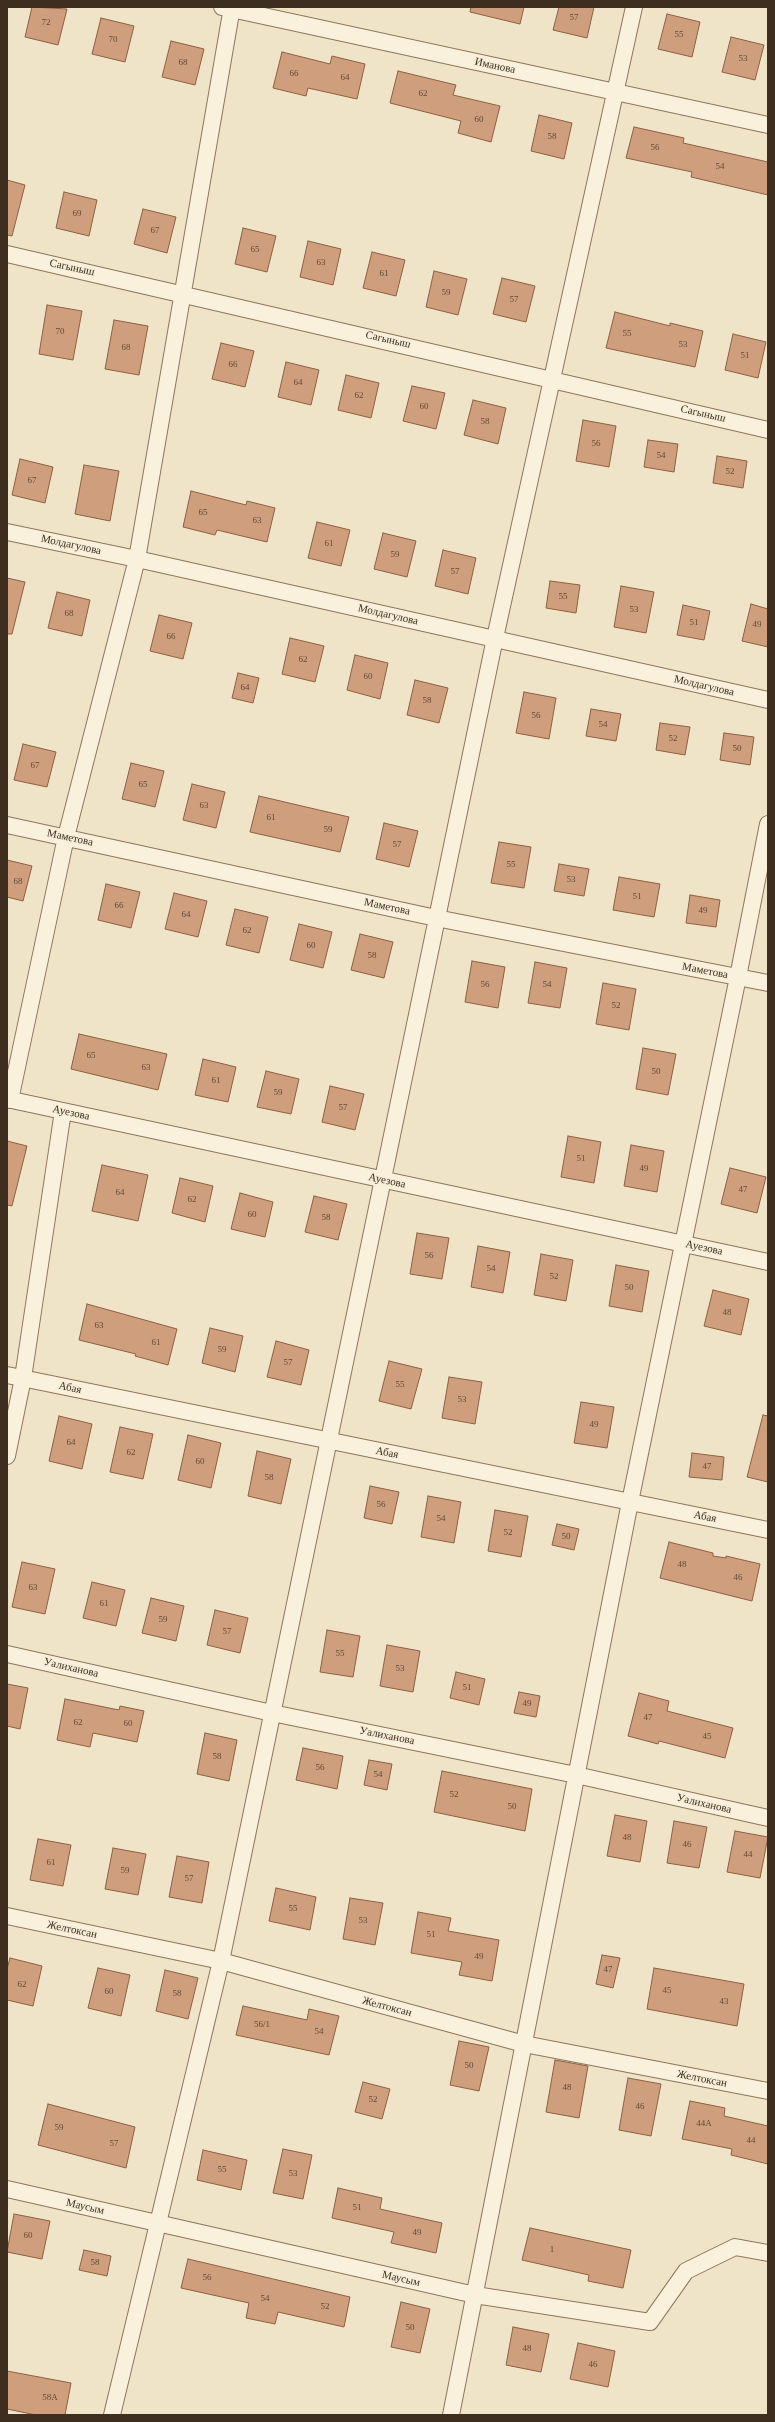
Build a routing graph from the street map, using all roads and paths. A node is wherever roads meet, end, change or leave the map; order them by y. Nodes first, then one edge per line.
1 (634, 7) edge
2 (228, 8) edge
3 (616, 92) junction
4 (768, 125) edge
5 (7, 254) edge
6 (182, 292) junction
7 (552, 379) junction
8 (768, 430) edge
9 (7, 532) edge
10 (137, 559) junction
11 (495, 638) junction
12 (768, 700) edge
13 (768, 824) edge
14 (7, 825) edge
15 (66, 837) junction
16 (436, 918) junction
17 (738, 978) junction
18 (768, 983) edge
19 (9, 1099) edge
20 (64, 1111) junction
21 (382, 1180) junction
22 (684, 1244) junction
23 (768, 1262) edge
24 (7, 1375) edge
25 (23, 1378) junction
26 (327, 1441) junction
27 (7, 1456) edge
28 (630, 1502) junction
29 (768, 1530) edge
30 (7, 1654) edge
31 (272, 1713) junction
32 (576, 1775) junction
33 (768, 1818) edge
34 (7, 1916) edge
35 (221, 1961) junction
36 (524, 2044) junction
37 (768, 2092) edge
38 (7, 2189) edge
39 (157, 2223) junction
40 (768, 2253) edge
41 (475, 2295) junction
42 (112, 2415) edge
43 (451, 2415) edge

1 - 3 street
2 - 3 street, Иманова
2 - 6 street
3 - 4 street, Иманова
3 - 7 street
5 - 6 street, Сагыныш
6 - 7 street, Сагыныш
6 - 10 street
7 - 8 street, Сагыныш
7 - 11 street
9 - 10 street, Молдагулова
10 - 11 street, Молдагулова
10 - 15 street
11 - 12 street, Молдагулова
11 - 16 street
13 - 17 street
14 - 15 street, Маметова
15 - 16 street, Маметова
15 - 19 street
16 - 17 street, Маметова
16 - 21 street
17 - 18 street, Маметова
17 - 22 street
19 - 20 street, Ауезова
20 - 21 street, Ауезова
20 - 25 street
21 - 22 street, Ауезова
21 - 26 street
22 - 23 street, Ауезова
22 - 28 street
24 - 25 street, Абая
25 - 26 street, Абая
25 - 27 street
26 - 28 street, Абая
26 - 31 street
28 - 29 street, Абая
28 - 32 street
30 - 31 street, Уалиханова
31 - 32 street, Уалиханова
31 - 35 street
32 - 33 street, Уалиханова
32 - 36 street
34 - 35 street, Желтоксан
35 - 36 street, Желтоксан
35 - 39 street
36 - 37 street, Желтоксан
36 - 41 street
38 - 39 street, Маусым
39 - 41 street, Маусым
39 - 42 street
40 - 41 street, Маусым
41 - 43 street

